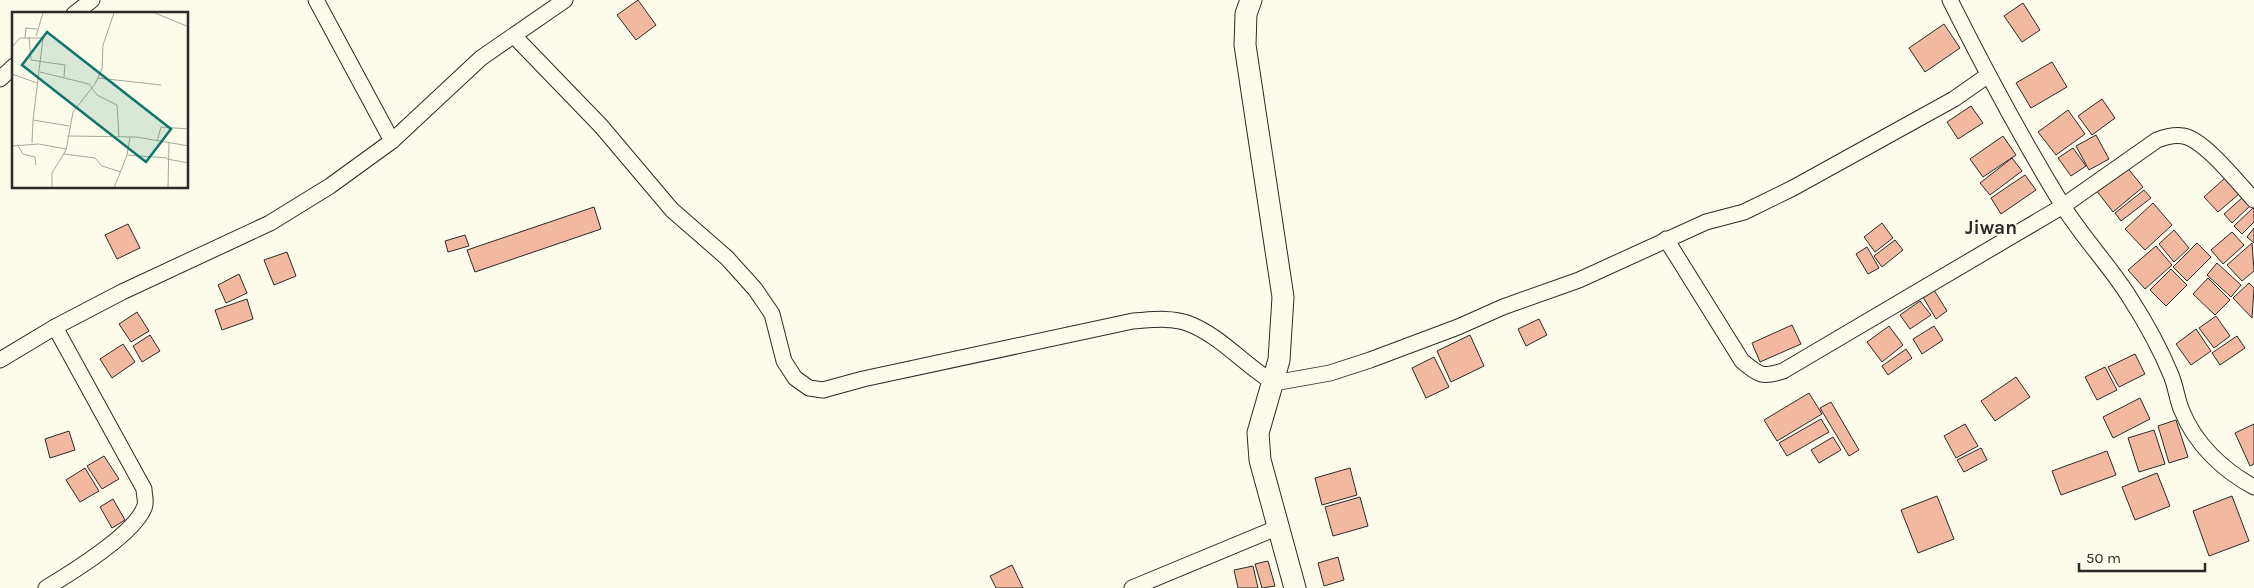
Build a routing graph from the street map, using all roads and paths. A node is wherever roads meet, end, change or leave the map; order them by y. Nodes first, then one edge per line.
1 (92, 0) edge
2 (316, 0) edge
3 (565, 0) edge
4 (1251, 0) edge
5 (1950, 0) edge
6 (77, 12) edge
7 (515, 37) junction
8 (12, 68) edge
9 (1987, 76) junction
10 (0, 79) edge
11 (392, 141) junction
12 (2254, 200) edge
13 (2063, 206) junction
14 (1666, 239) junction
15 (54, 327) junction
16 (0, 360) edge
17 (1274, 383) junction
18 (2254, 487) edge
19 (1279, 528) junction
20 (46, 588) edge
21 (1132, 588) edge
22 (1295, 588) edge

1 - 6 street
2 - 11 street
3 - 7 street
4 - 17 street
5 - 9 street
7 - 11 street
7 - 17 street
8 - 10 street
9 - 13 street
9 - 14 street
11 - 15 street
12 - 13 street
13 - 14 street
13 - 18 street
14 - 17 street
15 - 16 street
15 - 20 street
17 - 19 street
19 - 21 street
19 - 22 street

